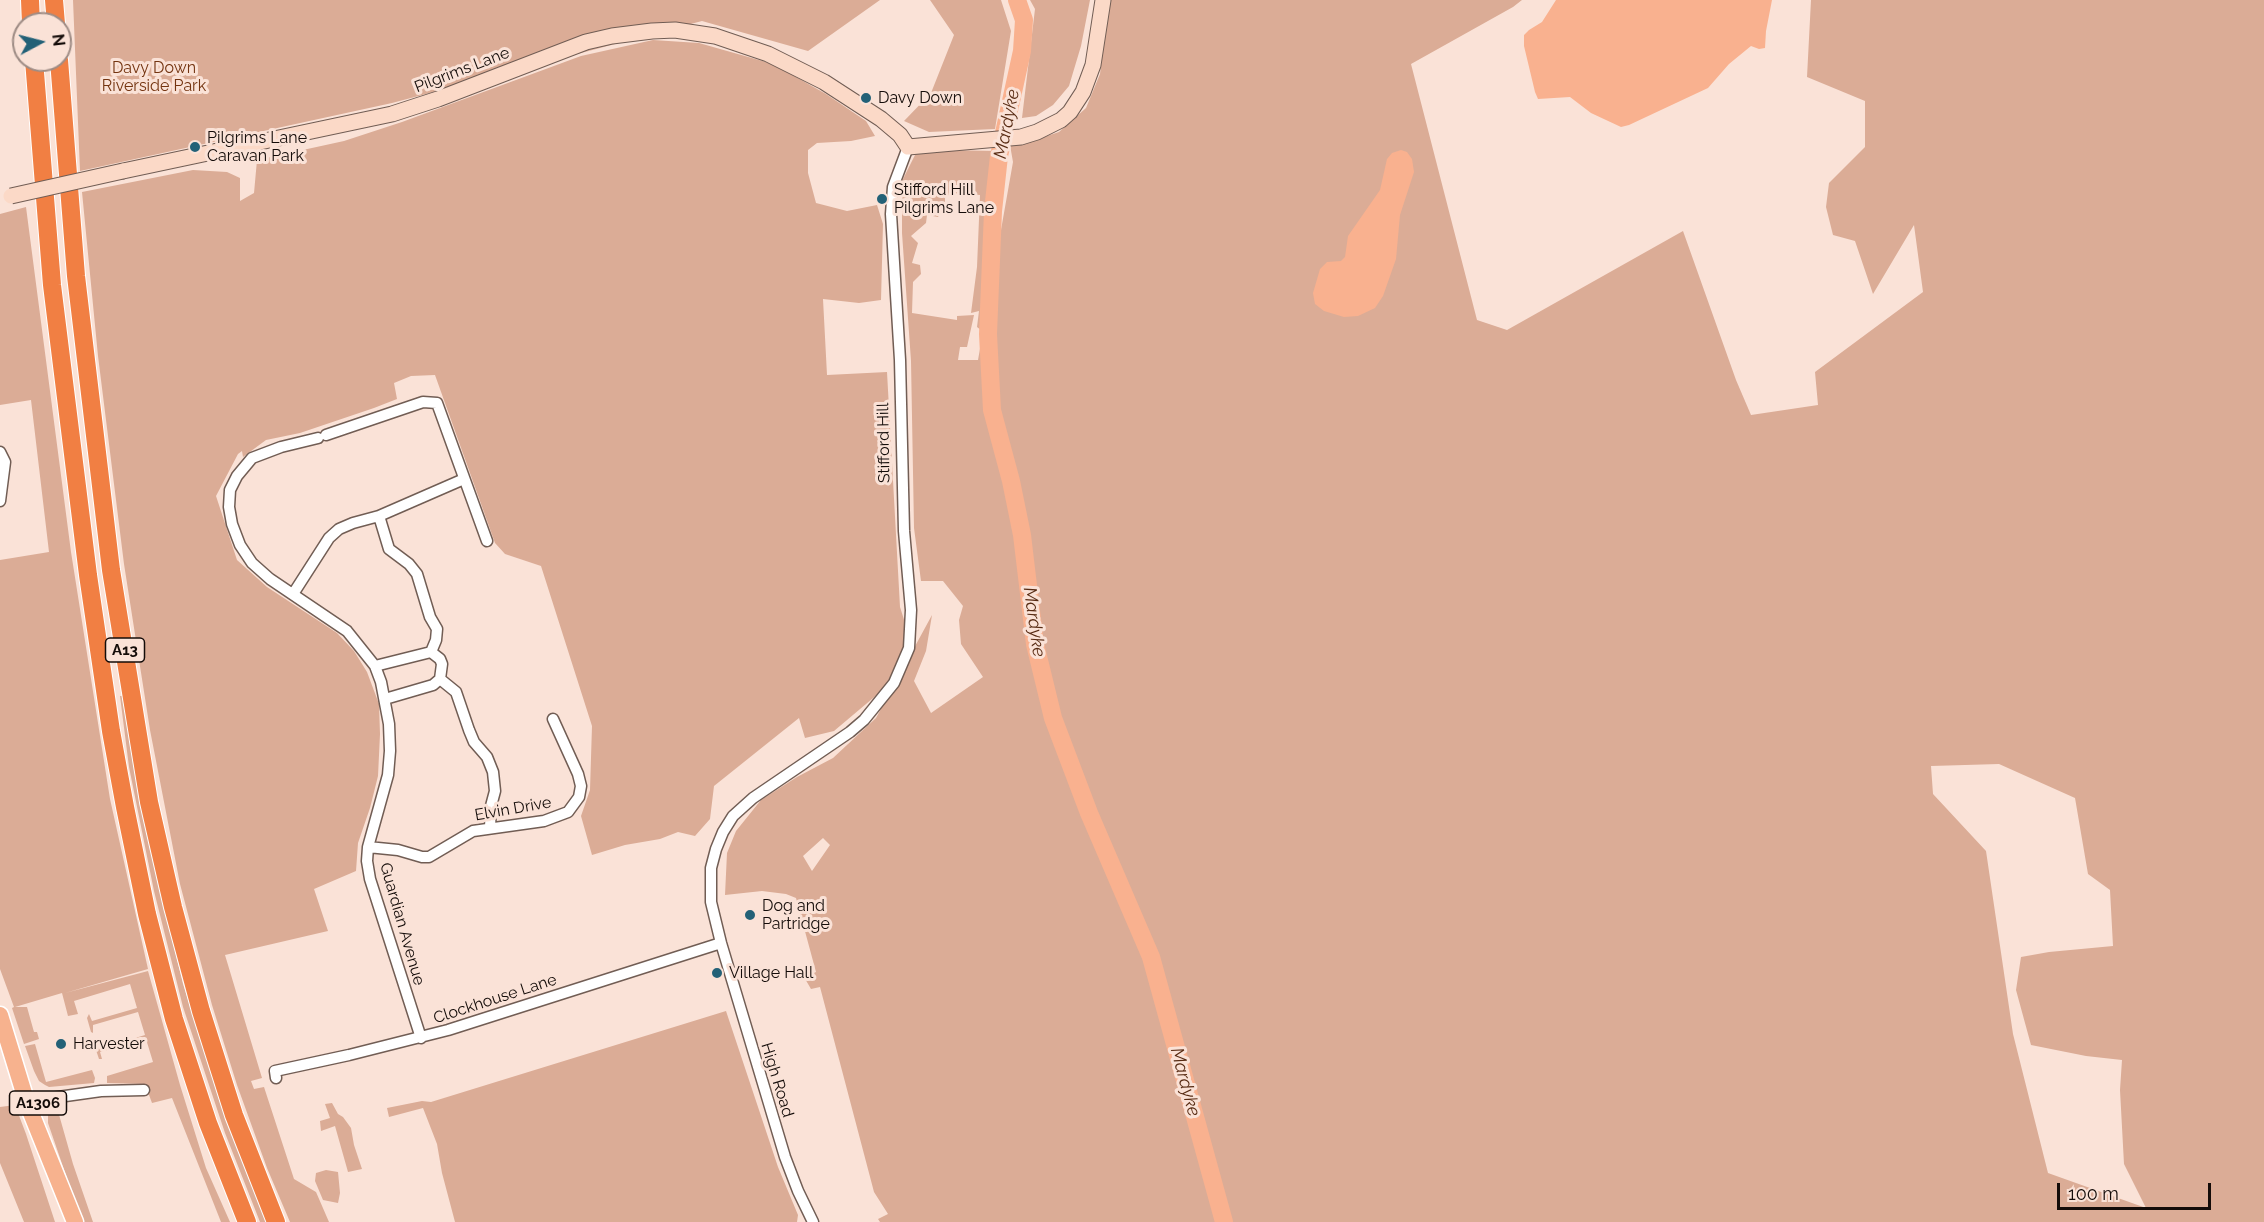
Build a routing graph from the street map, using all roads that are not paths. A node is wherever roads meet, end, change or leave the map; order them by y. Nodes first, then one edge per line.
1 (1103, 0) edge
2 (35, 72) edge
3 (60, 72) edge
4 (908, 147) junction
5 (6, 197) edge
6 (0, 452) edge
7 (464, 479) junction
8 (0, 501) edge
9 (379, 516) junction
10 (487, 541) dead end
11 (293, 594) junction
12 (431, 652) junction
13 (375, 666) junction
14 (440, 679) junction
15 (385, 699) junction
16 (553, 719) dead end
17 (490, 827) junction
18 (368, 847) junction
19 (721, 943) junction
20 (0, 1005) edge
21 (0, 1014) edge
22 (421, 1038) junction
23 (272, 1074) dead end
24 (144, 1090) dead end
25 (37, 1100) junction
26 (69, 1204) junction
27 (75, 1222) edge
28 (247, 1222) edge
29 (276, 1222) edge
30 (813, 1222) edge

1 - 4 main road
2 - 28 highway, A13
3 - 29 highway, A13
4 - 5 main road, Pilgrims Lane, bridge
4 - 19 street, Stifford Hill
6 - 8 street
7 - 9 street
7 - 10 street
7 - 11 street, Guardian Avenue
9 - 11 street
9 - 12 street
11 - 13 street, Guardian Avenue
12 - 13 street
12 - 14 street
13 - 15 street, Guardian Avenue
14 - 15 street
14 - 17 street
15 - 18 street, Guardian Avenue
16 - 17 street, Elvin Drive
17 - 18 street, Elvin Drive
18 - 22 street, Guardian Avenue
19 - 22 street, Clockhouse Lane
19 - 30 street, High Road
20 - 25 main road, A1306
21 - 26 main road, A1306
22 - 23 street, Clockhouse Lane
24 - 25 street
25 - 26 main road, A1306
26 - 27 main road, A1306

